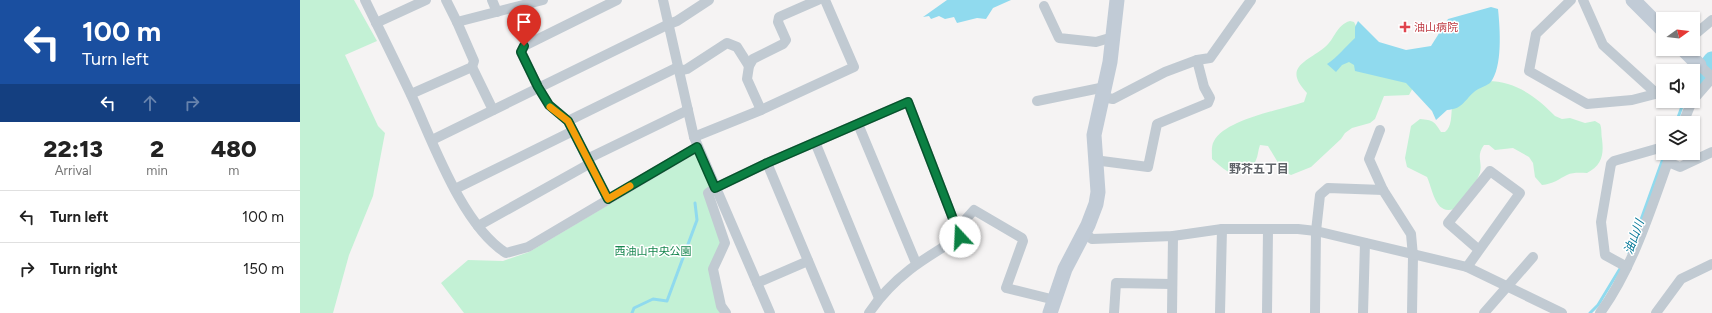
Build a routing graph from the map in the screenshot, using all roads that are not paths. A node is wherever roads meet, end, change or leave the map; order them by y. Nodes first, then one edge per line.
1 (365, 0) edge
2 (426, 0) edge
3 (446, 0) edge
4 (492, 0) edge
5 (543, 0) edge
6 (617, 0) edge
7 (664, 0) edge
8 (709, 0) edge
9 (818, 0) edge
10 (825, 0) edge
11 (1117, 0) edge
12 (1252, 0) edge
13 (1571, 0) edge
14 (1583, 0) edge
15 (1633, 0) edge
16 (599, 4) edge
17 (1044, 6) dead end
18 (497, 12) junction
19 (1712, 20) edge
20 (457, 22) junction
21 (376, 23) junction
22 (1656, 23) edge
23 (669, 24) junction
24 (1700, 28) edge
25 (1113, 37) junction
26 (1197, 60) junction
27 (749, 66) junction
28 (472, 67) junction
29 (679, 69) junction
30 (1700, 70) edge
31 (1712, 78) edge
32 (538, 87) junction
33 (1656, 90) edge
34 (1104, 92) junction
35 (1700, 93) edge
36 (411, 94) junction
37 (1656, 94) edge
38 (1037, 101) dead end
39 (493, 110) junction
40 (688, 110) junction
41 (761, 110) junction
42 (568, 121) junction
43 (858, 124) junction
44 (1380, 130) dead end
45 (573, 131) junction
46 (432, 140) junction
47 (696, 142) junction
48 (815, 142) junction
49 (1656, 149) edge
50 (1712, 152) edge
51 (1700, 158) edge
52 (1094, 160) junction
53 (1669, 160) edge
54 (1672, 160) edge
55 (1695, 160) edge
56 (588, 161) junction
57 (767, 163) junction
58 (715, 188) junction
59 (454, 189) junction
60 (1383, 190) junction
61 (608, 199) junction
62 (478, 226) junction
63 (957, 229) junction
64 (1222, 229) junction
65 (1268, 230) junction
66 (1316, 232) junction
67 (1084, 233) junction
68 (1173, 236) junction
69 (1365, 243) junction
70 (1479, 250) junction
71 (1413, 256) junction
72 (1533, 257) dead end
73 (808, 261) junction
74 (916, 263) junction
75 (1712, 264) edge
76 (1624, 265) junction
77 (1467, 267) junction
78 (757, 283) junction
79 (1172, 284) junction
80 (1508, 285) junction
81 (879, 298) junction
82 (1053, 306) edge
83 (726, 313) edge
84 (770, 313) edge
85 (830, 313) edge
86 (868, 313) edge
87 (1114, 313) edge
88 (1172, 313) edge
89 (1220, 313) edge
90 (1267, 313) edge
91 (1315, 313) edge
92 (1364, 313) edge
93 (1412, 313) edge
94 (1484, 313) edge
95 (1562, 313) edge
96 (1600, 313) edge
97 (1656, 313) edge

1 - 21 street
2 - 21 street
3 - 20 street
4 - 18 street
5 - 18 street
6 - 16 street
7 - 23 street
8 - 23 street
9 - 27 street
10 - 41 street
11 - 25 street
12 - 26 street
13 - 37 street
14 - 33 street
15 - 22 street
16 - 32 street
17 - 25 street
18 - 20 street
19 - 24 street
20 - 28 street
21 - 36 street
23 - 29 street
23 - 32 street
25 - 34 street
26 - 34 street
26 - 52 street
27 - 29 street
27 - 41 street
28 - 36 street
28 - 39 street
29 - 40 street
29 - 42 street
30 - 31 street
31 - 35 street
32 - 39 street
32 - 42 street
34 - 38 street
34 - 52 street
36 - 46 street
39 - 46 street
40 - 47 street
40 - 56 street
41 - 47 street
42 - 45 street
43 - 48 street
43 - 63 street
43 - 74 street
44 - 60 street
45 - 56 street
45 - 59 street
46 - 59 street
47 - 58 street
47 - 61 street
48 - 57 street
48 - 81 street
49 - 76 street
50 - 51 street
52 - 67 street
53 - 76 street
54 - 55 street
56 - 61 street
56 - 62 street
57 - 58 street
57 - 73 street
58 - 78 street
58 - 83 street
59 - 62 street
60 - 66 street
60 - 71 street
61 - 62 street
63 - 74 street
63 - 82 street
64 - 65 street
64 - 68 street
64 - 89 street
65 - 66 street
65 - 90 street
66 - 69 street
66 - 91 street
67 - 68 street
67 - 82 street
68 - 79 street
69 - 71 street
69 - 92 street
70 - 70 street
70 - 77 street
71 - 77 street
71 - 93 street
72 - 80 street
73 - 78 street
73 - 85 street
74 - 81 street
75 - 97 street
76 - 96 street
77 - 80 street
78 - 84 street
79 - 87 street
79 - 88 street
80 - 94 street
80 - 95 street
81 - 86 street

